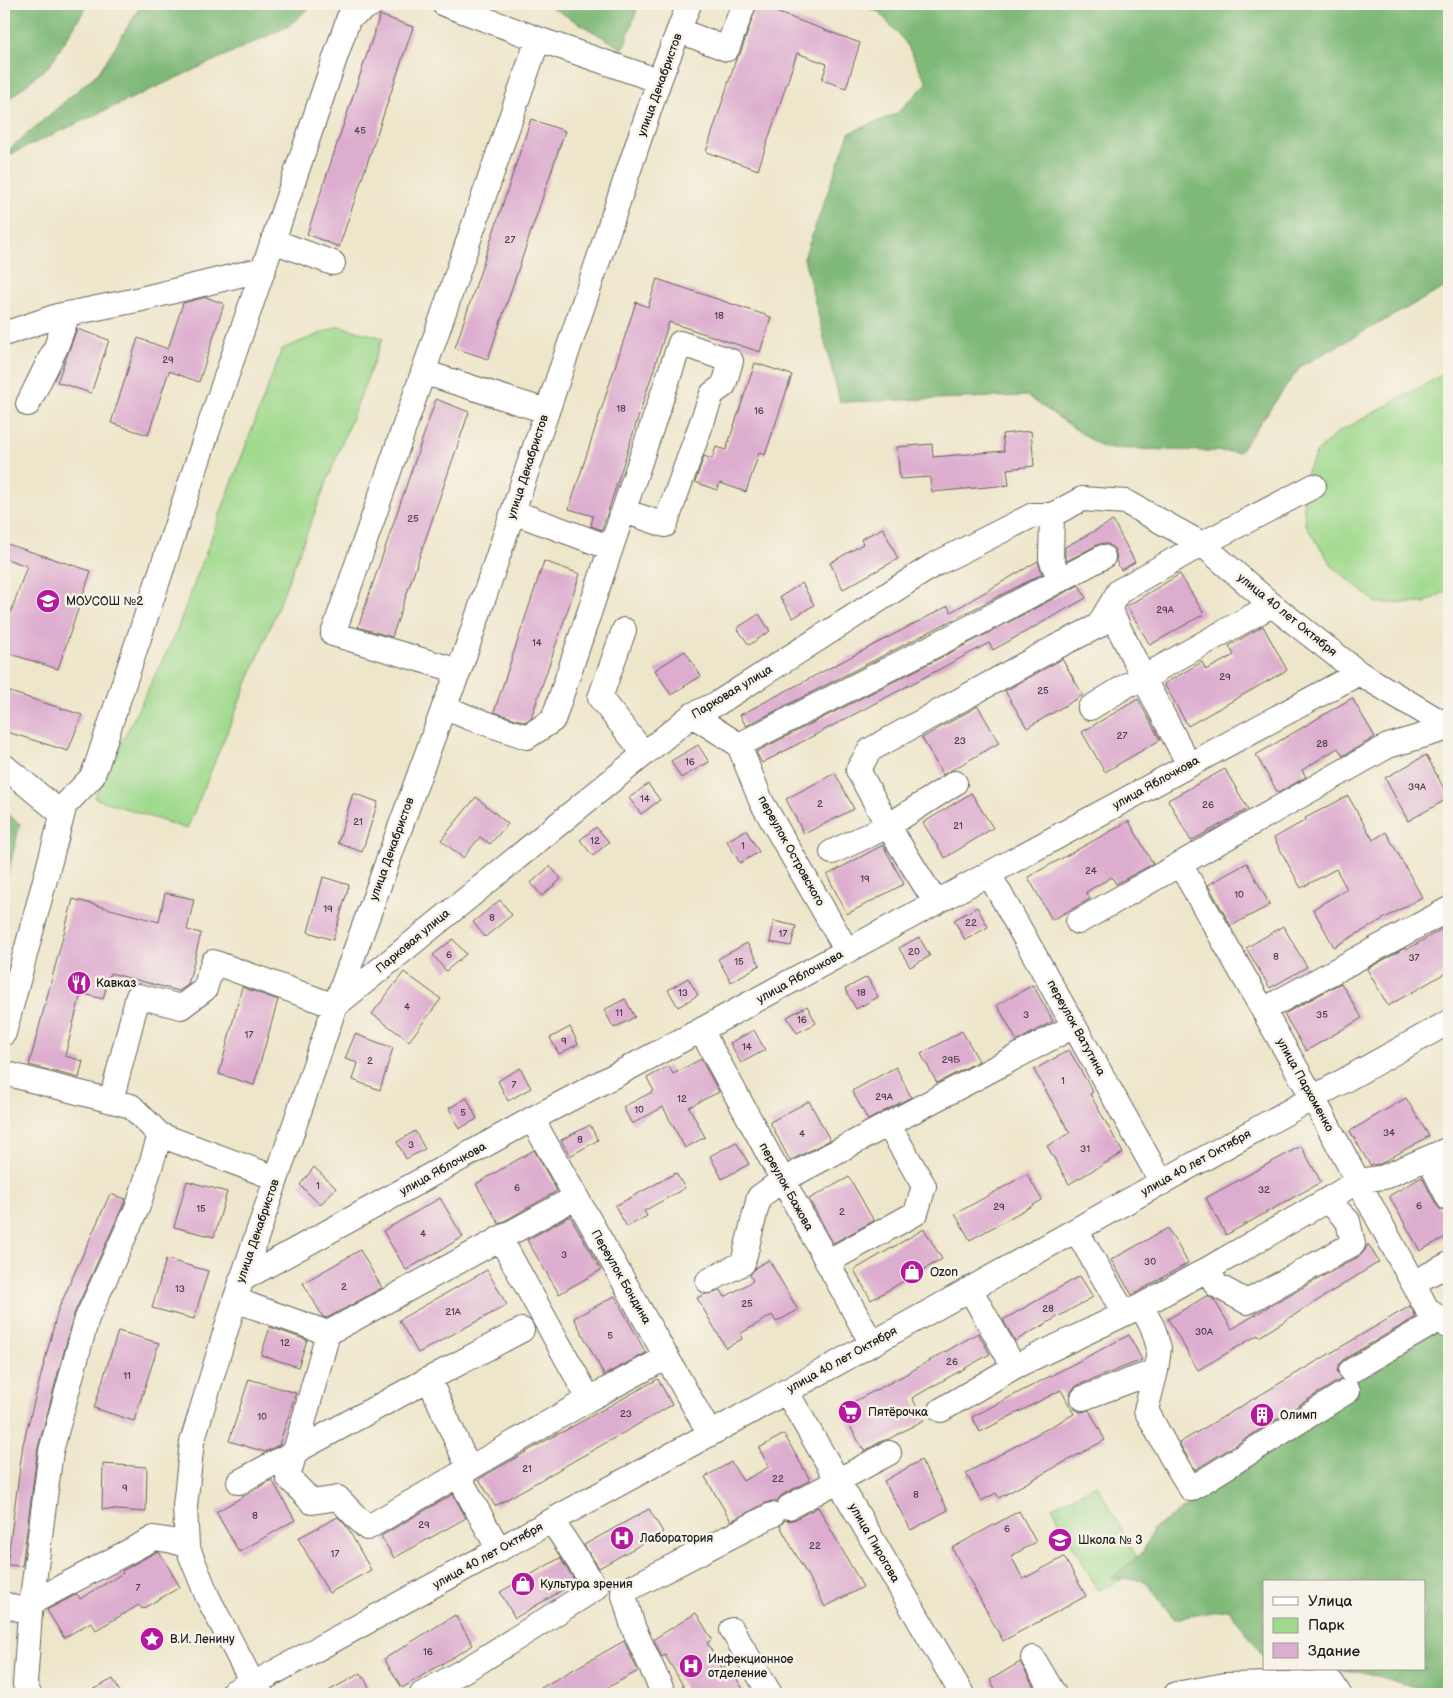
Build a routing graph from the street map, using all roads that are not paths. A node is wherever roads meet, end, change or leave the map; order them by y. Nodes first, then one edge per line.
1 (372, 4) edge
2 (444, 4) edge
3 (689, 4) edge
4 (744, 4) edge
5 (680, 32) junction
6 (538, 38) junction
7 (659, 81) junction
8 (273, 241) junction
9 (333, 263) dead end
10 (264, 269) junction
11 (68, 314) junction
12 (4, 334) edge
13 (424, 372) junction
14 (28, 404) dead end
15 (546, 411) junction
16 (1314, 486) dead end
17 (1126, 502) joint
18 (624, 511) junction
19 (514, 512) junction
20 (1052, 514) junction
21 (1202, 544) junction
22 (611, 548) junction
23 (1103, 557) dead end
24 (1060, 580) junction
25 (1272, 605) junction
26 (1109, 608) junction
27 (624, 630) dead end
28 (459, 671) junction
29 (1359, 673) junction
30 (1145, 680) junction
31 (444, 707) junction
32 (1090, 708) dead end
33 (692, 715) junction
34 (1449, 728) edge
35 (739, 745) junction
36 (644, 753) junction
37 (1189, 765) junction
38 (4, 766) edge
39 (955, 783) dead end
40 (62, 814) junction
41 (888, 826) junction
42 (832, 852) dead end
43 (1180, 864) junction
44 (990, 874) junction
45 (936, 903) junction
46 (1449, 909) edge
47 (1078, 922) dead end
48 (847, 951) junction
49 (335, 1006) junction
50 (1263, 1010) junction
51 (1449, 1022) edge
52 (1074, 1026) junction
53 (701, 1030) junction
54 (4, 1033) edge
55 (4, 1073) edge
56 (1313, 1098) junction
57 (111, 1101) junction
58 (532, 1119) junction
59 (888, 1124) junction
60 (160, 1135) junction
61 (1449, 1150) edge
62 (1428, 1158) junction
63 (276, 1178) junction
64 (783, 1180) junction
65 (1358, 1181) junction
66 (1162, 1182) junction
67 (576, 1196) junction
68 (1449, 1199) edge
69 (1327, 1200) junction
70 (1076, 1230) junction
71 (500, 1238) junction
72 (827, 1262) junction
73 (1449, 1264) edge
74 (1208, 1269) junction
75 (708, 1281) dead end
76 (1413, 1283) junction
77 (970, 1289) junction
78 (238, 1290) junction
79 (1132, 1310) junction
80 (1439, 1318) edge
81 (522, 1330) dead end
82 (328, 1333) junction
83 (872, 1344) junction
84 (667, 1357) junction
85 (1014, 1367) junction
86 (1156, 1371) junction
87 (429, 1379) junction
88 (786, 1391) junction
89 (1083, 1398) dead end
90 (589, 1399) junction
91 (941, 1410) dead end
92 (710, 1434) junction
93 (296, 1451) junction
94 (889, 1453) dead end
95 (463, 1472) junction
96 (838, 1480) junction
97 (239, 1482) dead end
98 (552, 1521) junction
99 (187, 1546) junction
100 (499, 1550) junction
101 (4, 1604) edge
102 (31, 1608) junction
103 (732, 1630) dead end
104 (1033, 1658) dead end
105 (249, 1691) edge
106 (29, 1694) edge
107 (422, 1694) edge
108 (661, 1694) edge
109 (770, 1694) edge
110 (962, 1694) edge
111 (1054, 1694) edge
112 (1176, 1694) edge
113 (1339, 1694) edge

1 - 8 street
2 - 6 street
3 - 5 street, улица Декабристов
4 - 5 street
5 - 7 street, улица Декабристов
6 - 7 street
6 - 13 street
7 - 15 street, улица Декабристов
8 - 9 street
8 - 10 street
10 - 11 street
10 - 40 street
11 - 12 street
11 - 14 street
13 - 15 street
13 - 28 street
15 - 19 street, улица Декабристов
16 - 21 street
17 - 20 street, Парковая улица
17 - 21 street, улица 40 лет Октября
18 - 18 street
18 - 22 street
19 - 22 street
19 - 28 street, улица Декабристов
20 - 24 street
20 - 33 street, Парковая улица
21 - 25 street, улица 40 лет Октября
21 - 26 street
22 - 31 street
23 - 24 street
24 - 35 street
25 - 29 street, улица 40 лет Октября
25 - 30 street
26 - 30 street
26 - 41 street
27 - 36 street
28 - 31 street, улица Декабристов
29 - 34 street, улица 40 лет Октября
29 - 37 street, улица Яблочкова
30 - 32 street
30 - 37 street
31 - 49 street, улица Декабристов
33 - 35 street
33 - 36 street, Парковая улица
34 - 43 street
35 - 48 street, переулок Островского
36 - 49 street, Парковая улица
37 - 44 street, улица Яблочкова
38 - 40 street
39 - 41 street
40 - 54 street
41 - 42 street
41 - 45 street
43 - 47 street
43 - 50 street, улица Пархоменко
44 - 45 street, улица Яблочкова
44 - 52 street, переулок Ватутина
45 - 48 street, улица Яблочкова
46 - 50 street
48 - 53 street, улица Яблочкова
49 - 57 street
49 - 63 street, улица Декабристов
50 - 56 street, улица Пархоменко
51 - 56 street, улица 40 лет Октября
52 - 59 street
52 - 66 street, переулок Ватутина
53 - 58 street, улица Яблочкова
53 - 64 street, переулок Бажова
55 - 57 street
56 - 65 street, улица Пархоменко
56 - 66 street, улица 40 лет Октября
57 - 60 street
58 - 67 street, Переулок Бондина
58 - 78 street, улица Яблочкова
59 - 64 street
59 - 72 street
60 - 63 street
60 - 102 street
61 - 62 street
62 - 65 street
62 - 68 street
63 - 78 street, улица Декабристов
64 - 72 street, переулок Бажова
64 - 75 street
65 - 69 street
65 - 76 street, улица Пархоменко
66 - 70 street, улица 40 лет Октября
67 - 71 street
67 - 84 street, Переулок Бондина
69 - 74 street
69 - 74 street
70 - 77 street, улица 40 лет Октября
70 - 79 street
71 - 82 street
71 - 90 street
72 - 83 street, переулок Бажова
73 - 76 street
74 - 79 street
76 - 80 street, улица Пархоменко
77 - 83 street, улица 40 лет Октября
77 - 85 street
78 - 82 street
78 - 99 street, улица Декабристов
79 - 85 street
79 - 86 street
80 - 86 street
81 - 87 street
82 - 93 street
83 - 88 street, улица 40 лет Октября
84 - 90 street
84 - 92 street, Переулок Бондина
85 - 91 street
86 - 89 street
87 - 93 street
87 - 95 street
88 - 92 street, улица 40 лет Октября
88 - 96 street, улица Пирогова
90 - 95 street
92 - 98 street, улица 40 лет Октября
93 - 95 street
93 - 97 street
94 - 96 street
95 - 100 street
96 - 108 street
96 - 110 street, улица Пирогова
98 - 100 street, улица 40 лет Октября
98 - 107 street
99 - 102 street
99 - 105 street, улица Декабристов
100 - 105 street, улица 40 лет Октября
101 - 102 street
102 - 106 street
103 - 109 street
104 - 111 street
112 - 113 street

